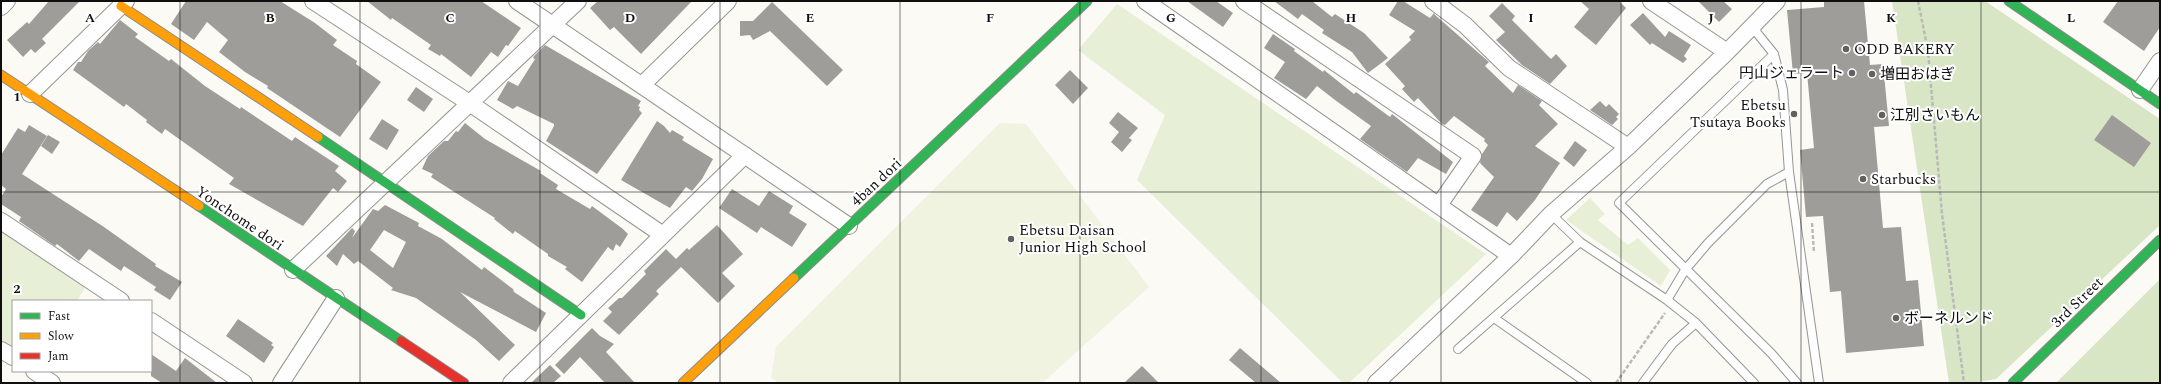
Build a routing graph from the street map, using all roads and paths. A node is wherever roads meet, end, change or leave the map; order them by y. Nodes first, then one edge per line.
1 (7, 1) edge
2 (313, 1) edge
3 (517, 1) edge
4 (578, 1) edge
5 (728, 1) edge
6 (1087, 1) edge
7 (1145, 1) edge
8 (1244, 1) edge
9 (1433, 1) edge
10 (1651, 1) edge
11 (1777, 1) edge
12 (1918, 1) edge
13 (2009, 1) edge
14 (124, 4) edge
15 (1, 7) edge
16 (1754, 23) junction
17 (553, 25) junction
18 (1727, 52) junction
19 (1774, 54) junction
20 (2160, 61) edge
21 (1, 75) edge
22 (642, 85) junction
23 (2140, 90) junction
24 (30, 94) junction
25 (471, 104) junction
26 (2160, 104) edge
27 (1628, 147) junction
28 (745, 155) junction
29 (1789, 172) junction
30 (386, 182) junction
31 (1439, 205) junction
32 (1551, 214) junction
33 (1, 221) edge
34 (849, 226) junction
35 (663, 235) junction
36 (2160, 240) edge
37 (1580, 242) junction
38 (1511, 256) junction
39 (293, 270) junction
40 (1685, 270) junction
41 (336, 298) junction
42 (120, 300) edge
43 (1667, 300) junction
44 (581, 315) junction
45 (1494, 318) junction
46 (152, 322) edge
47 (1696, 322) junction
48 (1458, 349) dead end
49 (1, 350) edge
50 (12, 356) edge
51 (36, 372) edge
52 (52, 383) edge
53 (244, 383) edge
54 (281, 383) edge
55 (464, 383) edge
56 (511, 383) edge
57 (683, 383) edge
58 (1376, 383) edge
59 (1587, 383) edge
60 (1643, 383) edge
61 (1754, 383) edge
62 (1797, 383) edge
63 (1819, 383) edge
64 (1964, 383) edge
65 (2013, 383) edge

1 - 15 street
2 - 25 street
3 - 17 street
4 - 17 street
5 - 22 street
6 - 34 street, 4ban dori
7 - 31 street
8 - 31 street
9 - 27 street
10 - 18 street
11 - 16 street
12 - 64 path
13 - 23 street
14 - 24 street
14 - 30 street
16 - 18 street
16 - 19 lane
17 - 22 street
17 - 25 street
18 - 27 street
19 - 29 lane
19 - 40 lane
20 - 23 street
21 - 24 street, Yonchome dori
22 - 28 street
23 - 26 street
24 - 39 street, Yonchome dori
25 - 30 street
25 - 35 street
27 - 32 street
28 - 34 street
28 - 35 street
29 - 40 lane
29 - 63 lane
30 - 39 street
30 - 44 street
31 - 38 street
32 - 37 lane
32 - 38 street
33 - 42 street
34 - 57 street, 4ban dori
35 - 44 street
36 - 65 street, 3rd Street
37 - 43 lane
37 - 45 lane
38 - 58 street
39 - 41 street, Yonchome dori
40 - 43 lane
40 - 62 lane
41 - 54 street
41 - 55 street, Yonchome dori
43 - 47 lane
44 - 56 street
45 - 48 lane
45 - 59 lane
46 - 53 street
47 - 60 lane
47 - 61 lane
49 - 50 street
51 - 52 street

